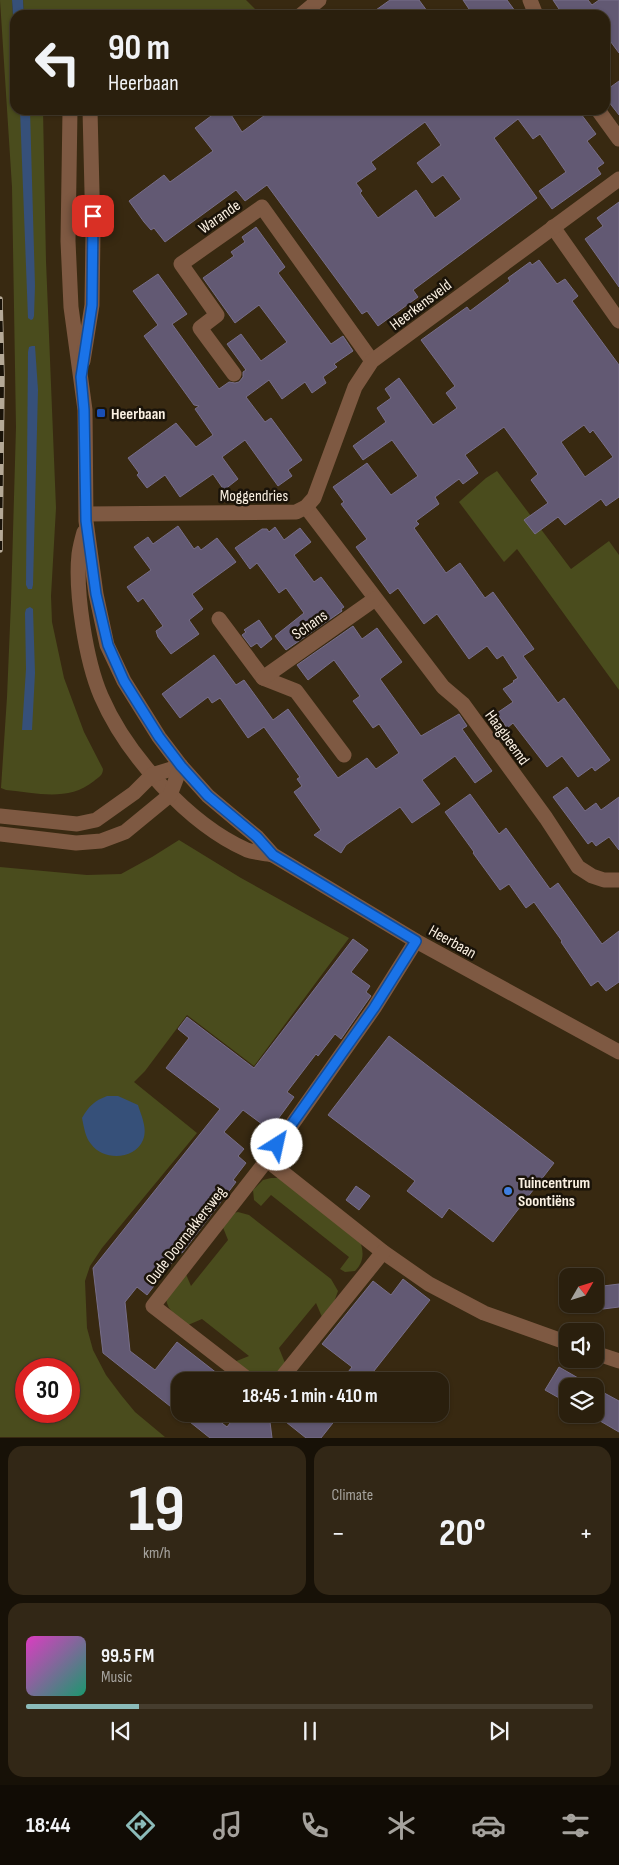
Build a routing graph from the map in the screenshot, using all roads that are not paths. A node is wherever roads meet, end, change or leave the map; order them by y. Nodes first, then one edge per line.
1 (319, 0) edge
2 (307, 10) edge
3 (70, 115) edge
4 (90, 115) edge
5 (602, 115) edge
6 (619, 139) edge
7 (619, 179) edge
8 (553, 226) junction
9 (619, 321) edge
10 (372, 361) junction
11 (234, 374) dead end
12 (81, 377) junction
13 (306, 507) junction
14 (86, 518) junction
15 (375, 599) junction
16 (219, 619) dead end
17 (263, 678) junction
18 (344, 755) dead end
19 (181, 766) junction
20 (152, 775) junction
21 (170, 795) junction
22 (0, 816) edge
23 (0, 834) edge
24 (273, 855) junction
25 (619, 880) edge
26 (416, 941) junction
27 (619, 1052) edge
28 (267, 1160) junction
29 (384, 1252) junction
30 (559, 1340) edge
31 (604, 1356) edge
32 (619, 1361) edge
33 (238, 1372) edge
34 (286, 1372) edge

1 - 2 street
3 - 12 street, Heerbaan
4 - 12 street, Heerbaan
5 - 6 street
7 - 8 street, Heerkensveld
8 - 9 street
8 - 10 street, Heerkensveld
10 - 11 street, Warande
10 - 13 street, Heerkensveld
12 - 14 street, Heerbaan
13 - 14 street, Moggendries
13 - 15 street, Moggendries
14 - 19 street, Heerbaan
14 - 20 street, Heerbaan
15 - 17 street, Schans
15 - 25 street, Haagbeemd
16 - 17 street
17 - 18 street
19 - 20 street
19 - 21 street
19 - 24 street, Heerbaan
20 - 21 street, Heerbaan
20 - 22 street
21 - 23 street
21 - 24 street, Heerbaan
24 - 26 street, Heerbaan
26 - 27 street, Heerbaan
26 - 28 street, Oude Doornakkersweg
28 - 29 street
28 - 33 street, Oude Doornakkersweg
29 - 30 street
29 - 34 street
31 - 32 street

